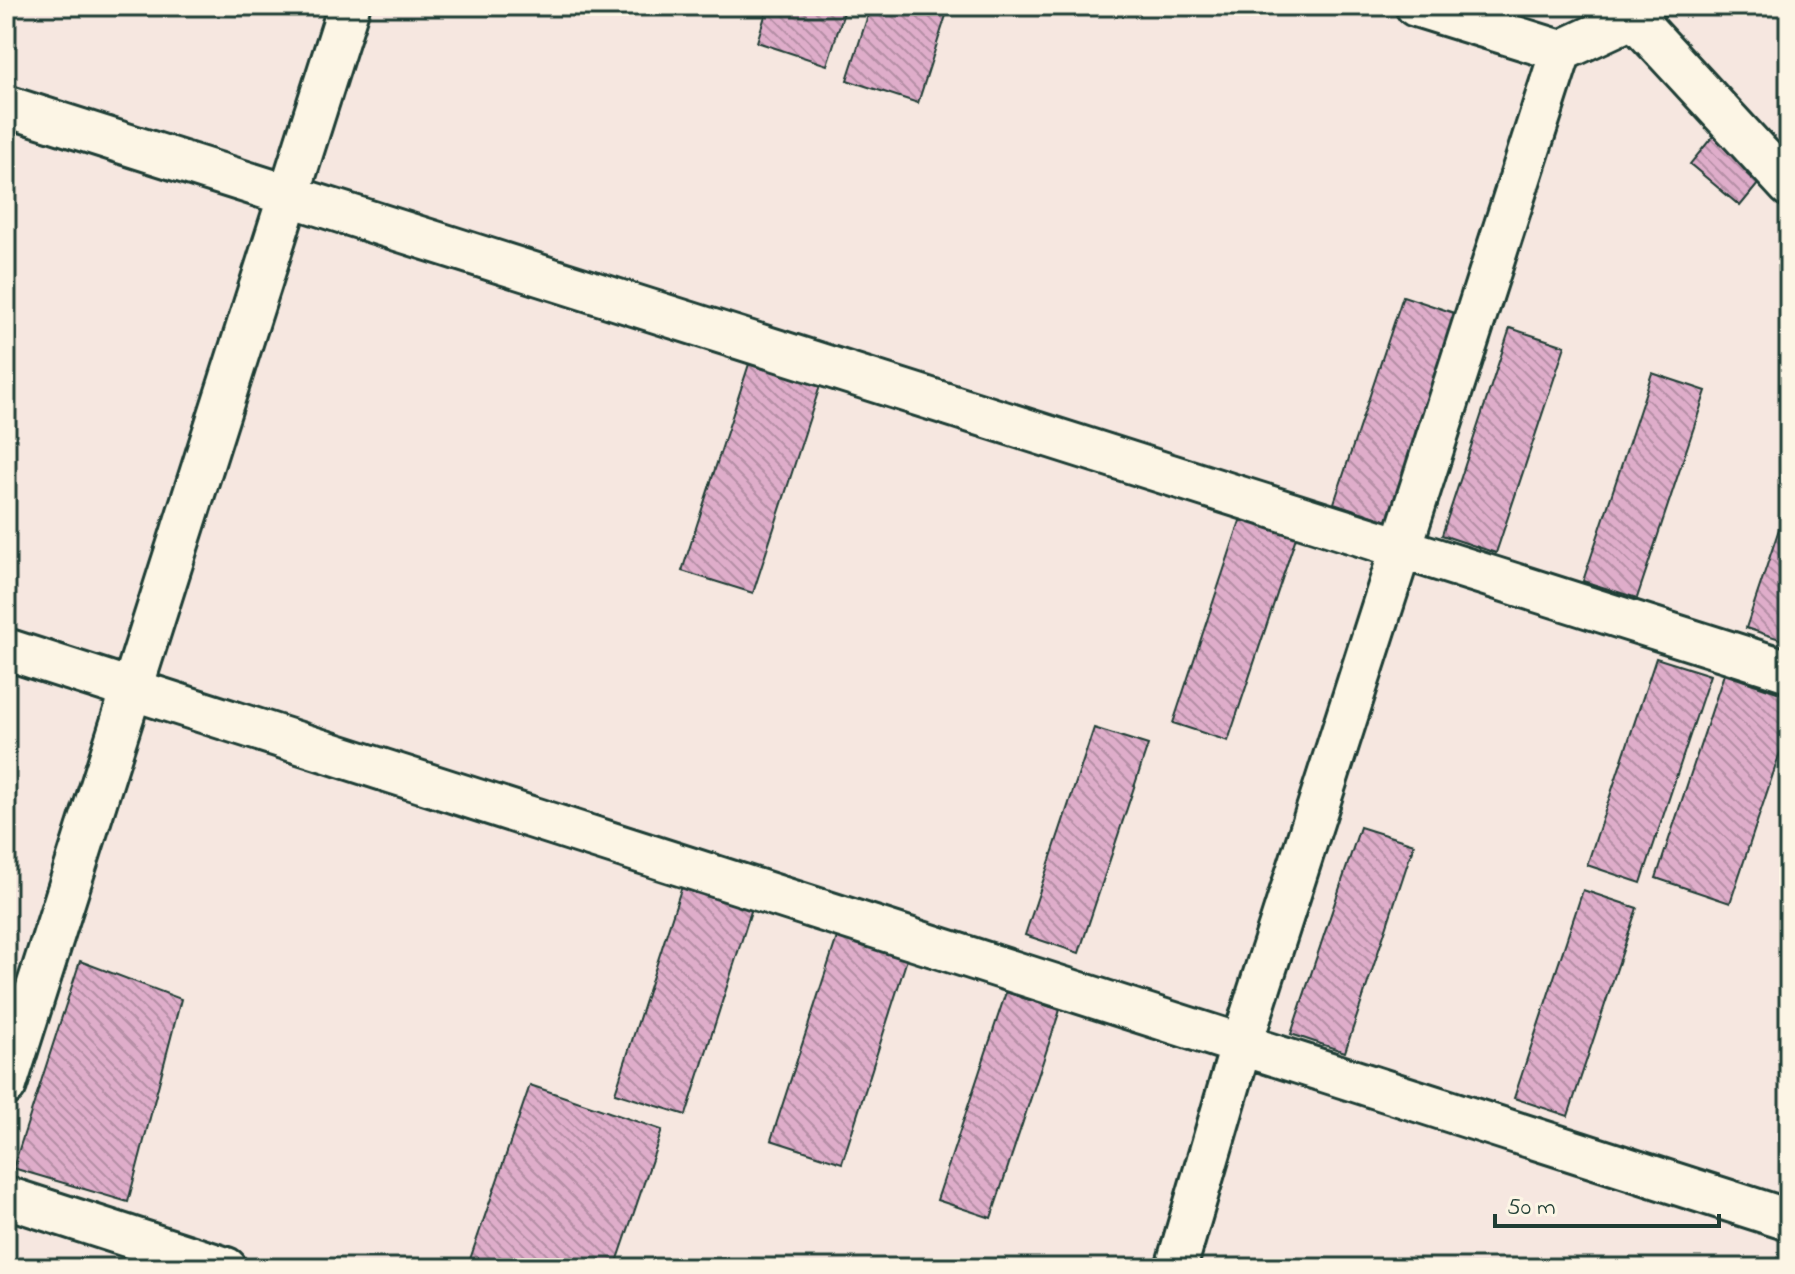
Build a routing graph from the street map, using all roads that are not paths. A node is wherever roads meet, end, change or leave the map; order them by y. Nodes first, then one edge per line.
1 (349, 6) edge
2 (1416, 6) edge
3 (1633, 10) edge
4 (1561, 51) junction
5 (6, 106) edge
6 (1789, 186) edge
7 (288, 194) junction
8 (1403, 549) junction
9 (6, 649) edge
10 (1789, 671) edge
11 (134, 688) junction
12 (1241, 1046) junction
13 (6, 1085) edge
14 (6, 1197) edge
15 (1789, 1220) edge
16 (226, 1268) edge
17 (1176, 1268) edge

1 - 7 street
2 - 4 street
3 - 4 street
3 - 6 street
4 - 8 street
5 - 7 street
7 - 8 street
7 - 11 street
8 - 10 street
8 - 12 street
9 - 11 street
11 - 12 street
11 - 13 street
12 - 15 street
12 - 17 street
14 - 16 street

